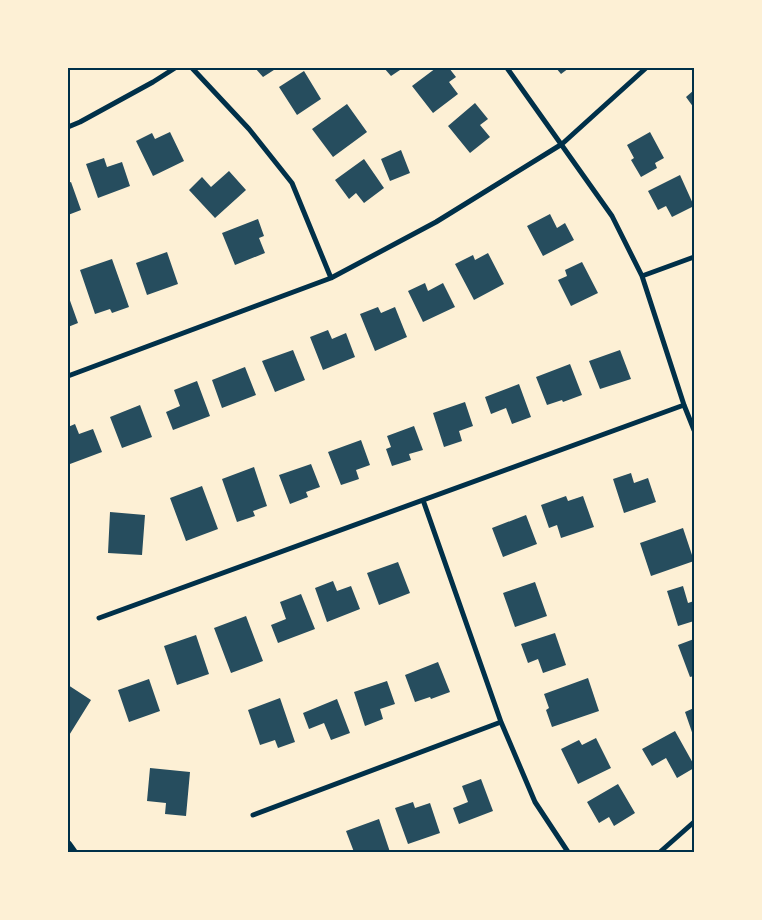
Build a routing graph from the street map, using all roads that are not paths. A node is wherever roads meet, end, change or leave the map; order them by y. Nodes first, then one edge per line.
1 (175, 68) edge
2 (192, 68) edge
3 (507, 68) edge
4 (646, 68) edge
5 (68, 126) edge
6 (562, 144) junction
7 (694, 257) edge
8 (642, 276) junction
9 (330, 278) junction
10 (68, 376) edge
11 (684, 405) junction
12 (694, 430) edge
13 (424, 500) junction
14 (99, 618) dead end
15 (501, 722) junction
16 (253, 815) dead end
17 (694, 822) edge
18 (68, 846) edge
19 (73, 852) edge
20 (568, 852) edge
21 (660, 852) edge

1 - 5 street
2 - 9 street
3 - 6 street
4 - 6 street
6 - 8 street
6 - 9 street
7 - 8 street
8 - 11 street
9 - 10 street
11 - 12 street
11 - 13 street
13 - 14 street
13 - 15 street
15 - 16 street
15 - 20 street
17 - 21 street
18 - 19 street

